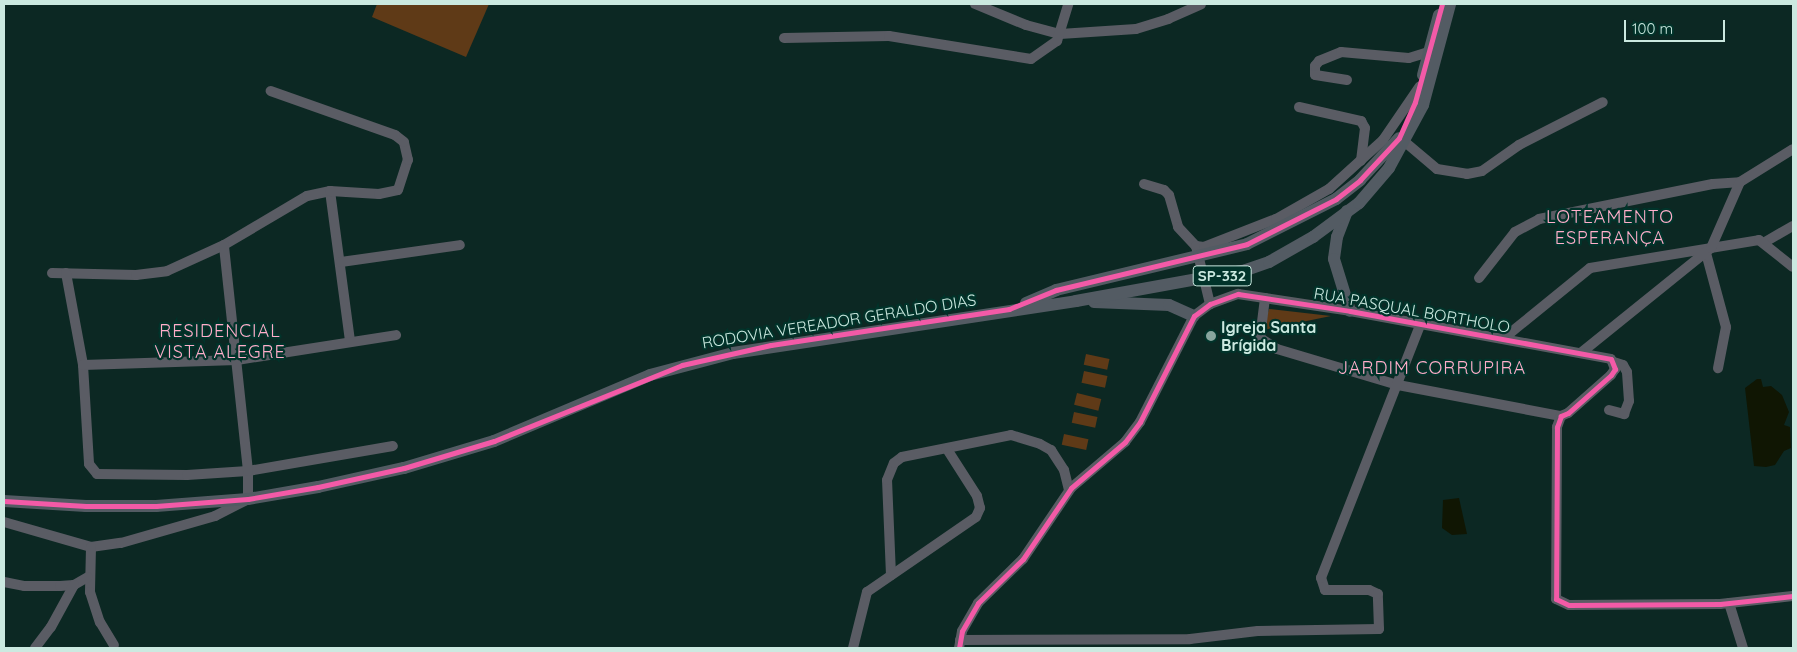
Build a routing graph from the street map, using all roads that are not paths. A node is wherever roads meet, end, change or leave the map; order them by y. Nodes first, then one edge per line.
1 (975, 4) edge
2 (1068, 4) edge
3 (1201, 4) edge
4 (1442, 4) edge
5 (1450, 4) edge
6 (988, 7) edge
7 (1186, 7) edge
8 (1060, 34) junction
9 (784, 38) dead end
10 (1428, 52) junction
11 (1347, 80) dead end
12 (1420, 86) junction
13 (271, 91) dead end
14 (1603, 102) dead end
15 (1298, 107) dead end
16 (1402, 140) junction
17 (1793, 149) edge
18 (1361, 161) junction
19 (1740, 182) junction
20 (1144, 184) dead end
21 (330, 191) junction
22 (1349, 209) junction
23 (1793, 226) edge
24 (1762, 241) junction
25 (224, 245) junction
26 (460, 245) dead end
27 (1709, 250) junction
28 (1197, 255) junction
29 (341, 262) junction
30 (1793, 267) edge
31 (52, 273) dead end
32 (66, 273) junction
33 (1479, 278) dead end
34 (1265, 298) junction
35 (1076, 301) junction
36 (1210, 304) junction
37 (1010, 309) junction
38 (1350, 311) junction
39 (1194, 316) junction
40 (1420, 325) junction
41 (396, 335) dead end
42 (1504, 338) junction
43 (350, 341) junction
44 (1582, 352) junction
45 (237, 360) junction
46 (1612, 361) junction
47 (83, 365) junction
48 (1718, 368) dead end
49 (1398, 385) junction
50 (1609, 410) dead end
51 (1561, 416) junction
52 (393, 446) dead end
53 (947, 449) junction
54 (1064, 470) junction
55 (248, 471) junction
56 (1082, 478) junction
57 (1069, 490) junction
58 (248, 499) junction
59 (4, 501) edge
60 (4, 522) edge
61 (91, 547) junction
62 (891, 575) junction
63 (88, 577) junction
64 (4, 582) edge
65 (74, 585) junction
66 (1793, 596) edge
67 (1728, 603) junction
68 (960, 644) edge
69 (114, 645) dead end
70 (35, 648) edge
71 (853, 648) edge
72 (1742, 648) edge

1 - 6 street
2 - 8 street
3 - 7 street
4 - 10 main road, RODOVIA VEREADOR GERALDO DIAS / SP-332
5 - 16 main road, RODOVIA VEREADOR GERALDO DIAS / SP-332
6 - 8 street
7 - 8 street
8 - 9 street
10 - 11 street
10 - 12 main road, RODOVIA VEREADOR GERALDO DIAS / SP-332
12 - 16 main road, RODOVIA VEREADOR GERALDO DIAS / SP-332
12 - 18 street
13 - 21 street
14 - 16 street
15 - 18 street
16 - 22 main road, RODOVIA VEREADOR GERALDO DIAS / SP-332
16 - 28 main road
17 - 19 street
18 - 28 street
19 - 27 street
19 - 33 street
20 - 28 street
21 - 25 street
21 - 29 street
22 - 35 main road, RODOVIA VEREADOR GERALDO DIAS / SP-332
22 - 38 main road
23 - 24 street
24 - 27 street
24 - 30 street
25 - 32 street
25 - 45 street
26 - 29 street
27 - 42 street
27 - 44 street
27 - 48 street
28 - 36 street
28 - 37 main road
29 - 43 street
31 - 32 street
32 - 47 street
34 - 36 street, RUA PASQUAL BORTHOLO
34 - 38 street, RUA PASQUAL BORTHOLO
34 - 49 street
35 - 37 main road, RODOVIA VEREADOR GERALDO DIAS / SP-332
35 - 39 main road
36 - 39 street, RUA PASQUAL BORTHOLO
37 - 58 main road, RODOVIA VEREADOR GERALDO DIAS / SP-332
38 - 40 street, RUA PASQUAL BORTHOLO
39 - 56 street
40 - 42 street, RUA PASQUAL BORTHOLO
40 - 49 street
41 - 43 street
42 - 44 street, RUA PASQUAL BORTHOLO
43 - 45 street
44 - 46 street, RUA PASQUAL BORTHOLO
45 - 47 street
45 - 55 street
46 - 50 street
46 - 51 street
47 - 55 street
49 - 51 street
49 - 68 street
51 - 67 street
52 - 55 street
53 - 54 street
53 - 62 street
53 - 62 street
54 - 56 street
54 - 57 street
55 - 58 street
56 - 57 street
57 - 68 street
58 - 59 main road, RODOVIA VEREADOR GERALDO DIAS / SP-332
58 - 61 street
60 - 61 street
61 - 63 street
62 - 71 street
63 - 65 street
63 - 69 street
64 - 65 street
65 - 70 street
66 - 67 street
67 - 72 street

